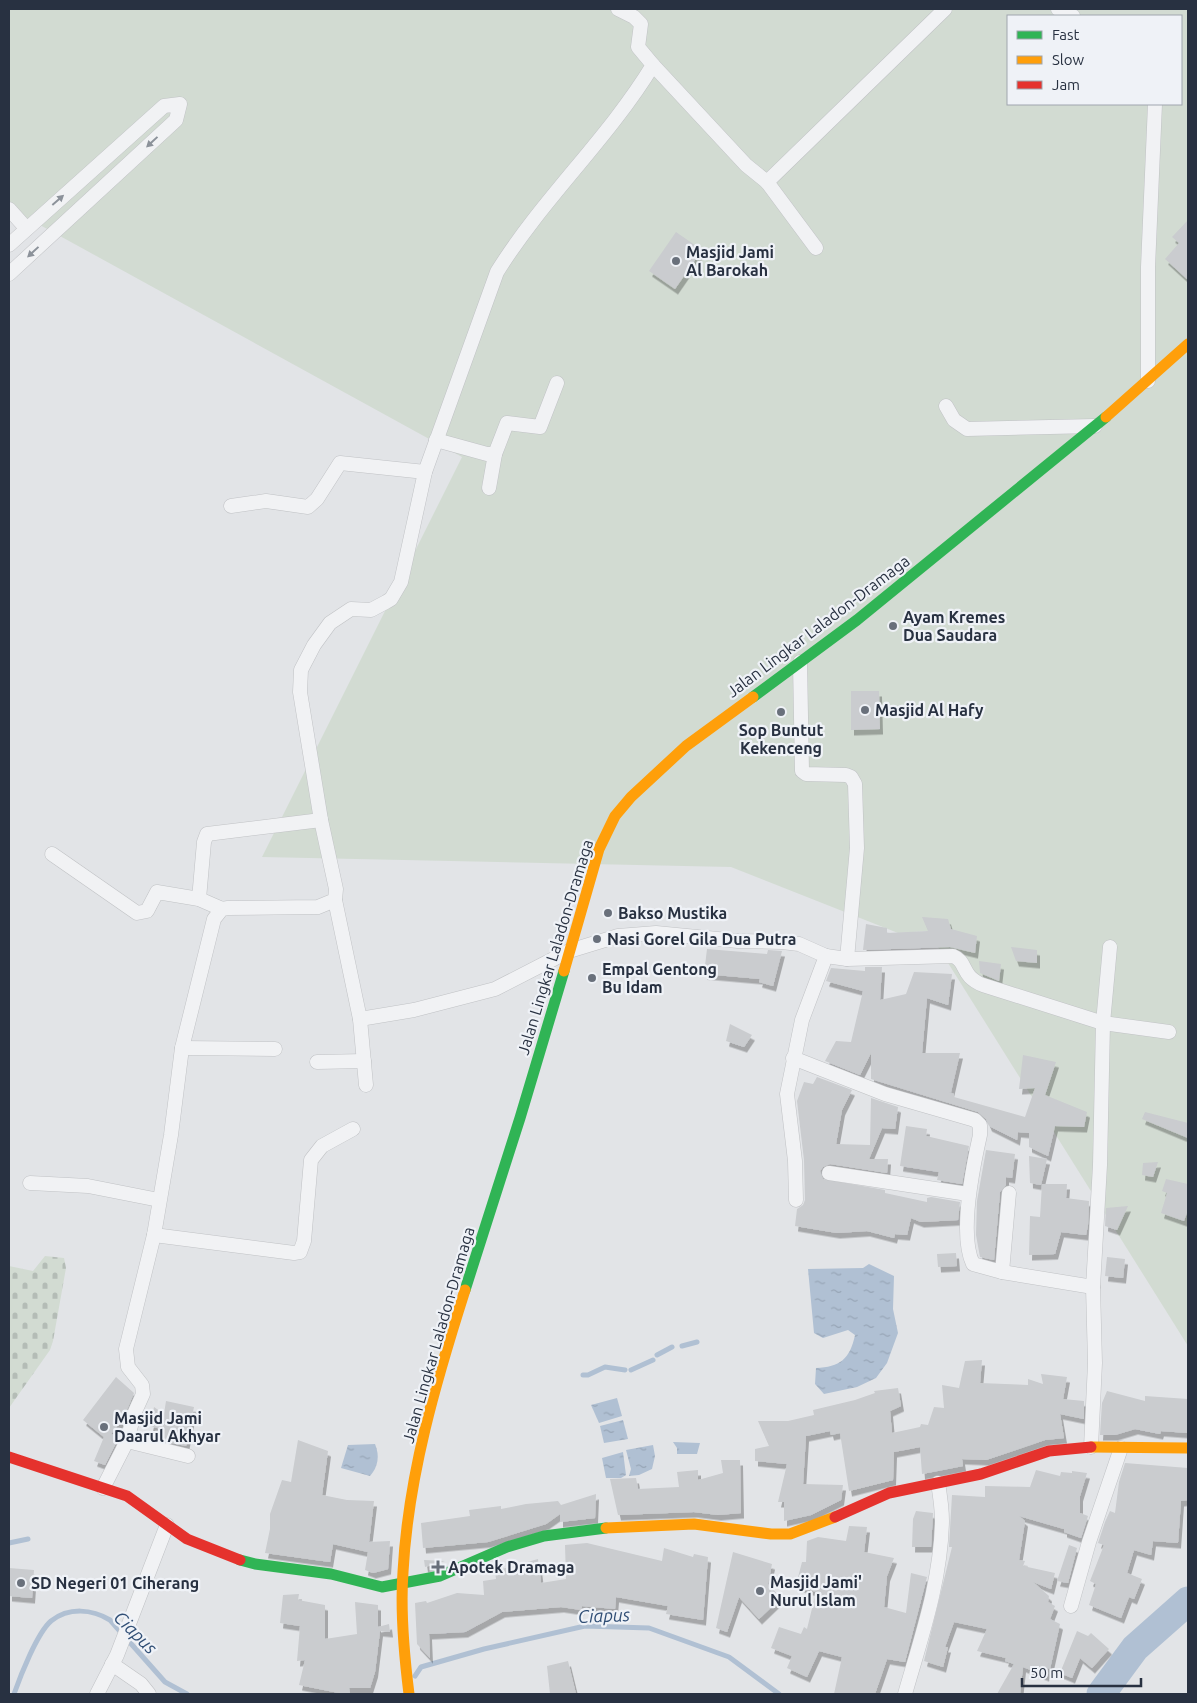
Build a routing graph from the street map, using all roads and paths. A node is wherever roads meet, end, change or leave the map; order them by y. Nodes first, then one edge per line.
1 (618, 9) edge
2 (945, 9) edge
3 (1058, 9) edge
4 (1071, 15) edge
5 (653, 65) junction
6 (1155, 105) edge
7 (767, 182) junction
8 (9, 209) edge
9 (26, 228) junction
10 (9, 245) edge
11 (816, 248) dead end
12 (9, 274) edge
13 (1188, 344) edge
14 (1148, 381) junction
15 (557, 383) dead end
16 (946, 406) dead end
17 (1096, 426) junction
18 (436, 440) junction
19 (496, 454) junction
20 (425, 472) junction
21 (489, 488) dead end
22 (231, 506) dead end
23 (800, 662) junction
24 (320, 820) junction
25 (52, 854) dead end
26 (199, 899) junction
27 (335, 900) junction
28 (222, 909) junction
29 (1110, 947) dead end
30 (569, 951) junction
31 (826, 956) junction
32 (847, 959) junction
33 (360, 1019) junction
34 (1103, 1022) junction
35 (1169, 1032) dead end
36 (182, 1048) junction
37 (274, 1048) dead end
38 (793, 1058) junction
39 (364, 1061) junction
40 (316, 1062) dead end
41 (366, 1086) dead end
42 (353, 1129) dead end
43 (829, 1173) dead end
44 (30, 1183) dead end
45 (1009, 1193) dead end
46 (968, 1194) junction
47 (159, 1200) junction
48 (796, 1200) dead end
49 (154, 1235) junction
50 (1002, 1272) junction
51 (1093, 1287) junction
52 (127, 1441) junction
53 (1092, 1448) junction
54 (1121, 1448) junction
55 (1188, 1448) edge
56 (188, 1456) dead end
57 (9, 1457) edge
58 (938, 1483) junction
59 (103, 1488) junction
60 (166, 1525) junction
61 (402, 1584) junction
62 (1071, 1606) dead end
63 (115, 1659) junction
64 (97, 1694) edge
65 (149, 1694) edge
66 (408, 1694) edge
67 (905, 1694) edge

1 - 5 street
2 - 7 street
3 - 4 street
5 - 7 street
5 - 18 street
6 - 14 street
7 - 11 street
8 - 9 street
9 - 10 street
9 -> 12 street
13 - 14 main road, Jalan Lingkar Laladon-Dramaga
14 - 17 main road, Jalan Lingkar Laladon-Dramaga
15 - 19 street
16 - 17 street
17 - 23 main road, Jalan Lingkar Laladon-Dramaga
18 - 19 street
18 - 20 street
19 - 21 street
20 - 22 street
20 - 24 street
23 - 30 main road, Jalan Lingkar Laladon-Dramaga
23 - 32 street
24 - 26 street
24 - 27 street
25 - 26 street
26 - 28 street
27 - 28 street
27 - 33 street
28 - 36 street
29 - 34 street
30 - 31 street
30 - 33 street
30 - 61 main road, Jalan Lingkar Laladon-Dramaga
31 - 32 street
31 - 38 street
32 - 34 street
33 - 39 street
34 - 35 street
34 - 51 street
36 - 37 street
36 - 47 street
38 - 46 street
38 - 48 street
39 - 40 street
39 - 41 street
42 - 49 street
43 - 46 street
44 - 47 street
45 - 50 street
46 - 50 street
47 - 49 street
49 - 52 street
50 - 51 street
51 - 53 street
52 - 56 street
52 - 59 street
53 - 54 main road
53 - 58 main road
54 - 55 main road
54 - 62 street
57 - 59 main road
58 - 61 main road
58 - 67 street
59 - 60 main road
60 - 61 main road
60 - 63 street
61 - 66 main road, Jalan Lingkar Laladon-Dramaga
63 - 64 street
63 - 65 street

